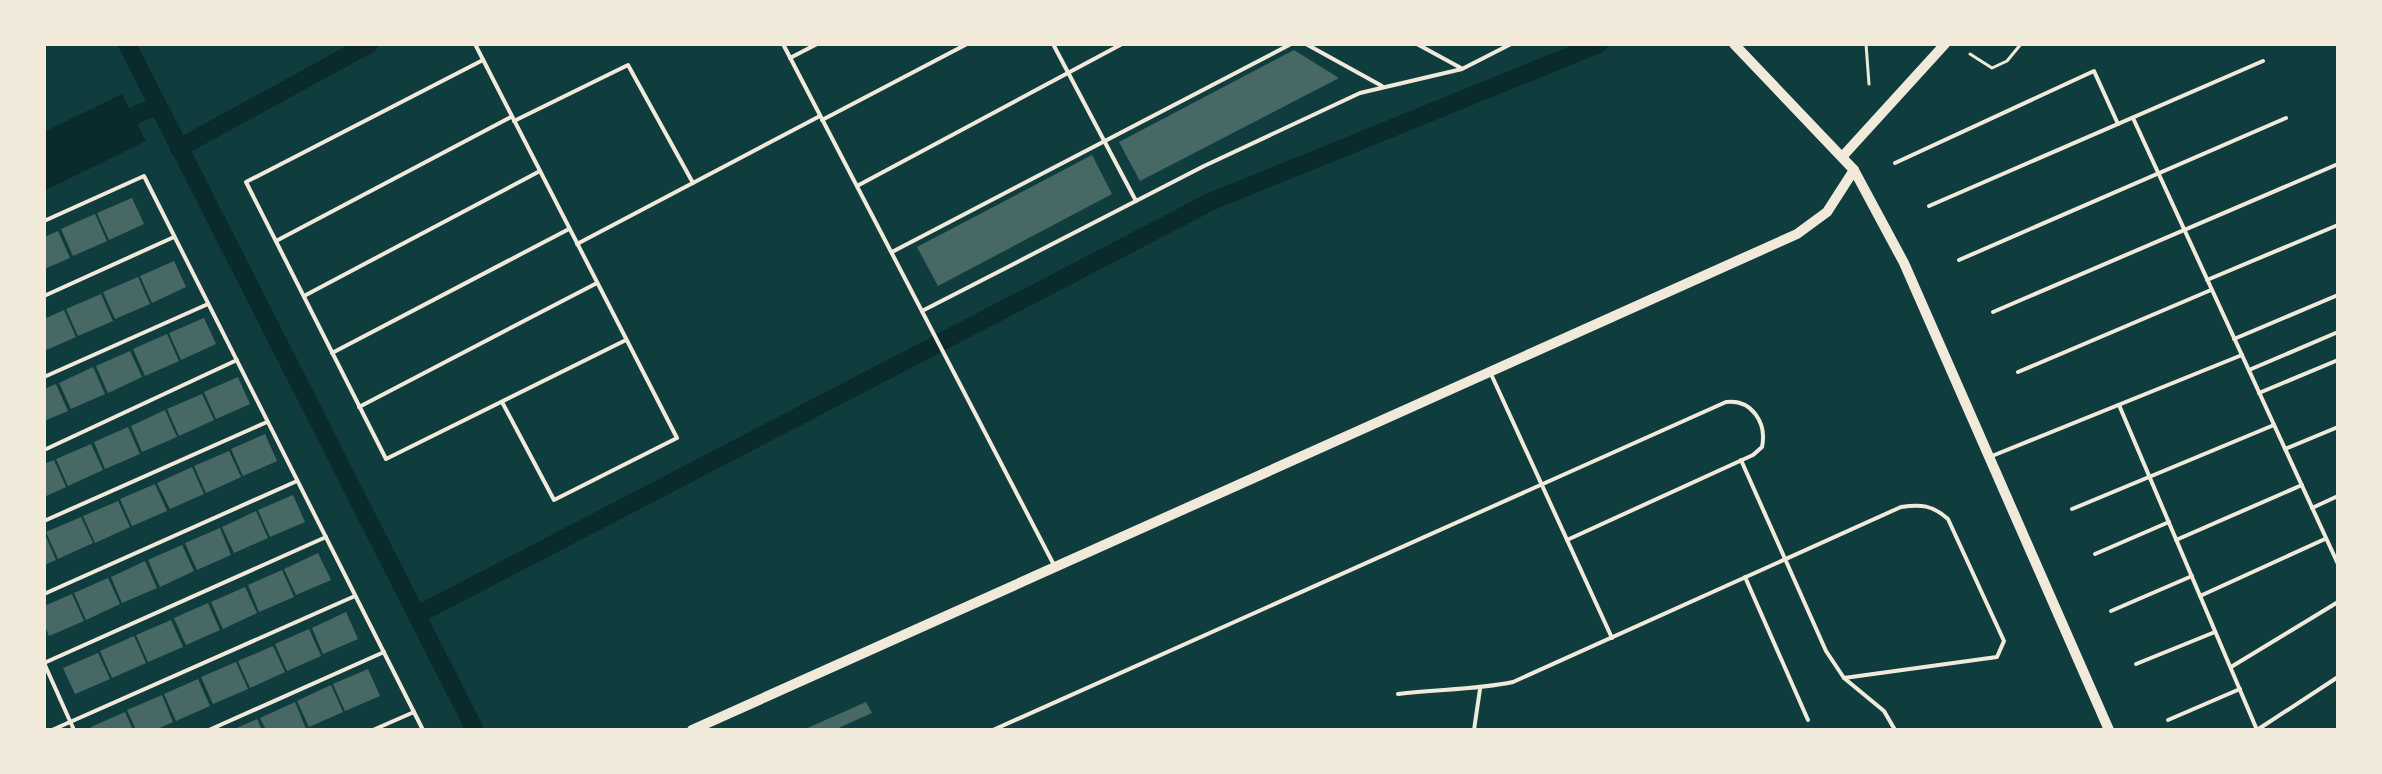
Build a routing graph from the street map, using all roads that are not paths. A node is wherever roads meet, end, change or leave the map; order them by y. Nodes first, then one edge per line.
1 (475, 44) edge
2 (783, 44) edge
3 (817, 44) edge
4 (967, 44) edge
5 (1053, 44) edge
6 (1122, 44) edge
7 (1291, 44) edge
8 (1306, 44) edge
9 (1417, 44) edge
10 (1511, 44) edge
11 (1734, 44) edge
12 (1945, 44) edge
13 (790, 58) junction
14 (483, 60) junction
15 (2263, 61) dead end
16 (1462, 69) junction
17 (1069, 73) junction
18 (1384, 87) junction
19 (821, 118) junction
20 (2133, 118) junction
21 (2286, 118) dead end
22 (513, 119) junction
23 (2118, 124) junction
24 (1104, 141) junction
25 (1842, 157) junction
26 (1895, 163) dead end
27 (2338, 164) edge
28 (1854, 170) junction
29 (540, 171) junction
30 (2158, 173) junction
31 (693, 183) junction
32 (857, 186) junction
33 (1136, 201) junction
34 (1929, 206) dead end
35 (44, 221) edge
36 (2338, 225) edge
37 (569, 229) junction
38 (2184, 230) junction
39 (174, 237) junction
40 (276, 241) junction
41 (577, 244) junction
42 (892, 252) junction
43 (1959, 260) dead end
44 (2207, 280) junction
45 (597, 283) junction
46 (2212, 290) junction
47 (2338, 295) edge
48 (44, 296) edge
49 (304, 296) junction
50 (208, 304) junction
51 (922, 311) junction
52 (1993, 312) dead end
53 (2338, 332) edge
54 (2234, 339) junction
55 (626, 340) junction
56 (332, 353) junction
57 (2242, 355) junction
58 (237, 360) junction
59 (2338, 360) edge
60 (2249, 370) junction
61 (1490, 371) junction
62 (2018, 372) dead end
63 (44, 377) edge
64 (2259, 393) junction
65 (502, 402) junction
66 (2119, 405) junction
67 (359, 407) junction
68 (267, 422) junction
69 (2274, 425) junction
70 (2338, 427) edge
71 (2285, 449) junction
72 (44, 450) edge
73 (1989, 457) junction
74 (1741, 460) junction
75 (2150, 477) junction
76 (297, 481) junction
77 (1542, 484) junction
78 (2302, 485) junction
79 (2338, 496) edge
80 (2312, 508) junction
81 (2072, 509) dead end
82 (44, 521) edge
83 (2169, 522) junction
84 (326, 537) junction
85 (2326, 539) junction
86 (1567, 540) junction
87 (2176, 540) junction
88 (2095, 554) dead end
89 (1785, 559) junction
90 (2338, 564) edge
91 (1055, 567) junction
92 (2192, 576) junction
93 (1745, 577) junction
94 (44, 594) edge
95 (355, 596) junction
96 (2200, 596) junction
97 (2338, 602) edge
98 (2111, 611) dead end
99 (2215, 632) junction
100 (1612, 638) junction
101 (384, 652) junction
102 (44, 663) edge
103 (2136, 664) dead end
104 (2230, 668) junction
105 (2338, 677) edge
106 (1844, 678) junction
107 (1480, 689) junction
108 (2240, 689) junction
109 (1398, 694) dead end
110 (414, 712) junction
111 (1808, 720) dead end
112 (2168, 720) dead end
113 (70, 722) junction
114 (52, 730) edge
115 (74, 730) edge
116 (209, 730) edge
117 (373, 730) edge
118 (423, 730) edge
119 (692, 730) edge
120 (993, 730) edge
121 (1474, 730) edge
122 (1895, 730) edge
123 (2109, 730) edge
124 (2257, 730) edge

1 - 14 lane
2 - 13 lane
3 - 13 lane
4 - 19 lane
5 - 17 lane
6 - 17 lane
7 - 24 lane
8 - 18 lane
9 - 16 lane
10 - 16 lane
11 - 25 street
12 - 25 street
13 - 19 lane
14 - 22 lane
14 - 40 lane
15 - 20 lane
16 - 18 lane
17 - 24 lane
17 - 32 lane
18 - 33 lane
19 - 31 lane
19 - 32 lane
20 - 23 lane
20 - 30 lane
21 - 30 lane
22 - 29 lane
22 - 31 lane
22 - 40 lane
23 - 26 lane
23 - 34 lane
24 - 33 lane
24 - 42 lane
25 - 28 street
27 - 38 lane
28 - 61 street
28 - 73 street
29 - 37 lane
29 - 49 lane
30 - 38 lane
30 - 43 lane
31 - 41 lane
32 - 42 lane
33 - 51 lane
35 - 39 lane
36 - 44 lane
37 - 41 lane
37 - 56 lane
38 - 44 lane
38 - 52 lane
39 - 48 lane
39 - 50 lane
40 - 49 lane
41 - 45 lane
42 - 51 lane
44 - 46 lane
45 - 55 lane
45 - 67 lane
46 - 54 lane
46 - 62 lane
47 - 54 lane
49 - 56 lane
50 - 58 lane
50 - 63 lane
51 - 91 lane
53 - 60 lane
54 - 57 lane
55 - 65 lane
55 - 65 lane
56 - 67 lane
57 - 60 lane
57 - 66 lane
58 - 68 lane
58 - 72 lane
59 - 64 lane
60 - 64 lane
61 - 77 lane
61 - 91 street
64 - 69 lane
65 - 67 lane
66 - 73 lane
66 - 75 lane
68 - 76 lane
68 - 82 lane
69 - 71 lane
69 - 75 lane
70 - 71 lane
71 - 78 lane
73 - 123 street
74 - 77 lane
74 - 86 lane
74 - 89 lane
75 - 81 lane
75 - 83 lane
76 - 84 lane
76 - 94 lane
77 - 86 lane
77 - 120 lane
78 - 80 lane
78 - 87 lane
79 - 80 lane
80 - 85 lane
83 - 87 lane
83 - 88 lane
84 - 95 lane
84 - 102 lane
85 - 90 lane
85 - 96 lane
86 - 100 lane
87 - 92 lane
89 - 93 lane
89 - 106 lane
89 - 106 lane
91 - 119 street
92 - 96 lane
92 - 98 lane
93 - 100 lane
93 - 111 lane
95 - 101 lane
95 - 113 lane
96 - 99 lane
97 - 104 lane
99 - 103 lane
99 - 104 lane
100 - 107 lane
101 - 110 lane
101 - 116 lane
102 - 113 lane
104 - 108 lane
105 - 124 lane
106 - 122 lane
107 - 109 lane
107 - 121 lane
108 - 112 lane
108 - 124 lane
110 - 117 lane
110 - 118 lane
113 - 114 lane
113 - 115 lane

